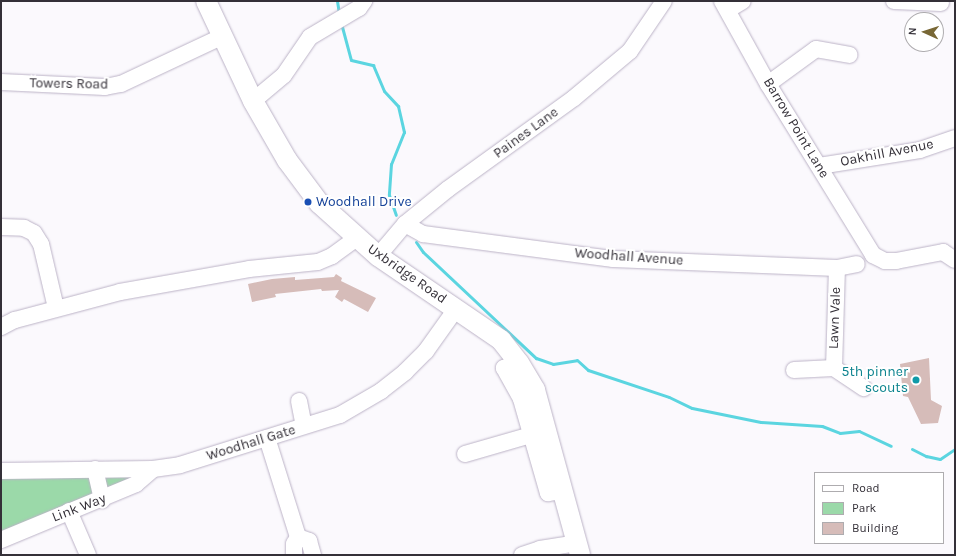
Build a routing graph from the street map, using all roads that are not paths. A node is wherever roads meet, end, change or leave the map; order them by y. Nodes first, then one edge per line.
1 (206, 1) edge
2 (364, 1) edge
3 (664, 1) edge
4 (743, 1) edge
5 (894, 1) edge
6 (941, 3) dead end
7 (725, 5) edge
8 (221, 37) junction
9 (849, 55) dead end
10 (1, 82) edge
11 (768, 84) junction
12 (253, 101) junction
13 (955, 138) edge
14 (819, 166) junction
15 (405, 224) junction
16 (1, 227) edge
17 (358, 238) junction
18 (378, 256) junction
19 (955, 260) edge
20 (857, 264) dead end
21 (837, 268) junction
22 (56, 308) junction
23 (456, 309) junction
24 (1, 327) edge
25 (519, 363) junction
26 (834, 368) junction
27 (794, 370) dead end
28 (864, 388) dead end
29 (299, 401) dead end
30 (304, 426) junction
31 (532, 435) junction
32 (267, 438) junction
33 (465, 454) dead end
34 (153, 469) junction
35 (95, 470) junction
36 (1, 471) edge
37 (563, 491) junction
38 (102, 500) junction
39 (69, 511) junction
40 (298, 537) junction
41 (1, 540) edge
42 (578, 549) edge
43 (88, 555) edge
44 (294, 555) edge
45 (312, 555) edge
46 (522, 555) edge

1 - 8 main road, Uxbridge Road
2 - 12 street
3 - 15 street, Paines Lane
4 - 7 street
5 - 6 street
7 - 11 street, Barrow Point Lane
8 - 10 street, Towers Road
8 - 12 main road, Uxbridge Road
9 - 11 street
11 - 14 street, Barrow Point Lane
12 - 17 main road, Uxbridge Road
13 - 14 street, Oakhill Avenue
14 - 19 street, Barrow Point Lane
15 - 18 street, Paines Lane
15 - 21 street, Woodhall Avenue
16 - 22 street
17 - 18 main road, Uxbridge Road
17 - 22 street
18 - 23 main road, Uxbridge Road
20 - 21 street, Woodhall Avenue
21 - 26 street, Lawn Vale
22 - 24 street
23 - 25 main road, Uxbridge Road
23 - 30 street, Woodhall Gate
25 - 31 street
25 - 37 main road, Uxbridge Road
26 - 27 street, Lawn Vale
26 - 28 street, Lawn Vale
29 - 30 street
30 - 32 street, Woodhall Gate
31 - 33 street
31 - 37 street
32 - 34 street, Woodhall Gate
32 - 40 street
34 - 35 street, Woodhall Gate
34 - 38 street, Link Way
35 - 36 street, Woodhall Gate
35 - 38 street
37 - 42 main road, Uxbridge Road
38 - 39 street, Link Way
39 - 41 street, Link Way
39 - 43 street
40 - 44 street
40 - 45 street
42 - 46 street

